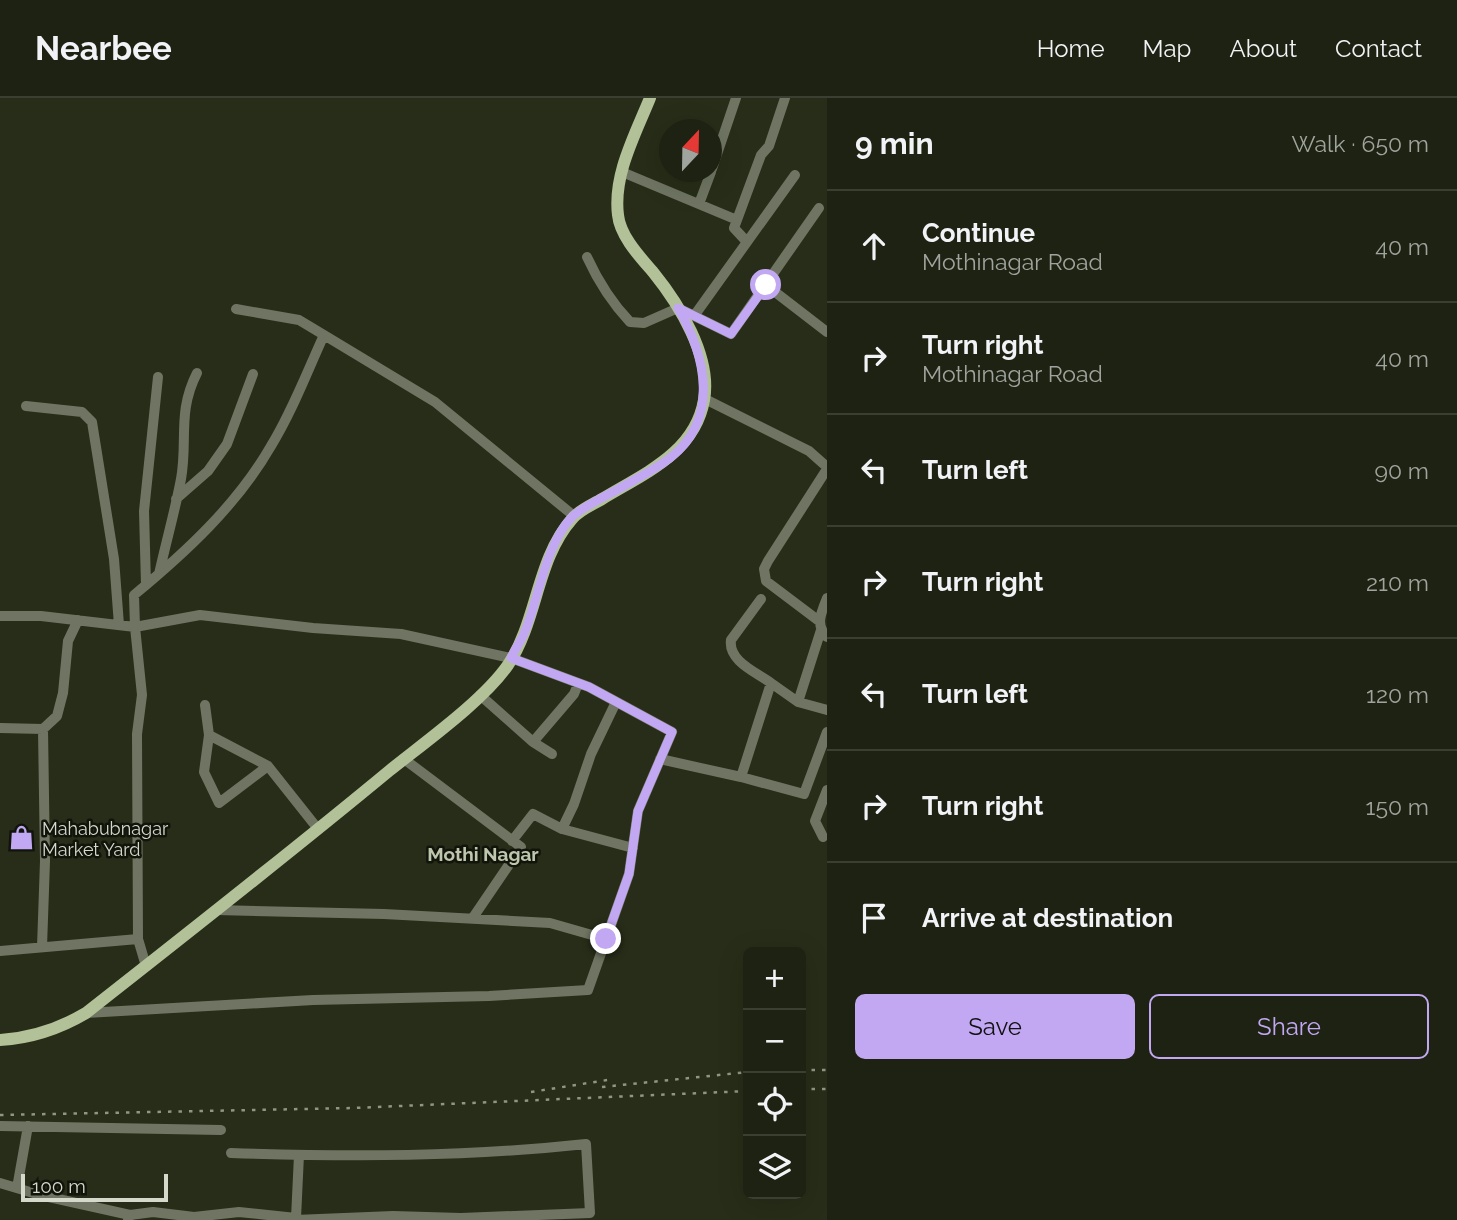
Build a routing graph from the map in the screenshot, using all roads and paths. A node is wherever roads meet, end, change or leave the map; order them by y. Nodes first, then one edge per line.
1 (650, 98) edge
2 (736, 98) edge
3 (785, 98) edge
4 (722, 138) edge
5 (622, 172) junction
6 (796, 175) dead end
7 (707, 182) edge
8 (699, 204) junction
9 (819, 208) dead end
10 (737, 220) junction
11 (747, 242) junction
12 (587, 257) dead end
13 (766, 285) junction
14 (678, 308) junction
15 (236, 309) dead end
16 (694, 316) junction
17 (827, 332) edge
18 (324, 335) junction
19 (197, 373) dead end
20 (253, 374) dead end
21 (158, 377) dead end
22 (705, 399) junction
23 (26, 406) dead end
24 (827, 468) edge
25 (176, 500) junction
26 (574, 516) junction
27 (159, 574) junction
28 (146, 585) junction
29 (827, 598) edge
30 (761, 599) dead end
31 (0, 616) edge
32 (78, 620) junction
33 (119, 625) junction
34 (135, 626) junction
35 (822, 629) edge
36 (511, 658) junction
37 (771, 683) junction
38 (578, 684) junction
39 (480, 695) junction
40 (616, 702) junction
41 (798, 702) junction
42 (205, 705) dead end
43 (827, 710) edge
44 (0, 728) edge
45 (43, 729) junction
46 (827, 732) edge
47 (209, 735) junction
48 (533, 743) junction
49 (552, 754) dead end
50 (404, 759) junction
51 (660, 759) junction
52 (268, 766) junction
53 (741, 777) junction
54 (827, 790) edge
55 (318, 829) junction
56 (562, 829) junction
57 (823, 837) dead end
58 (512, 841) junction
59 (633, 848) junction
60 (216, 910) junction
61 (472, 919) junction
62 (138, 939) junction
63 (606, 939) junction
64 (42, 947) junction
65 (0, 951) edge
66 (146, 966) junction
67 (86, 1013) junction
68 (0, 1040) edge
69 (0, 1126) edge
70 (28, 1126) junction
71 (221, 1130) dead end
72 (231, 1153) dead end
73 (299, 1156) junction
74 (0, 1183) edge
75 (17, 1188) junction
76 (591, 1216) edge
77 (129, 1218) edge
78 (393, 1218) edge
79 (295, 1219) edge
80 (461, 1219) edge

1 - 5 main road
2 - 4 street
3 - 10 street
5 - 8 street
5 - 14 main road
6 - 11 street
7 - 8 street
8 - 10 street
9 - 13 street
10 - 11 street
11 - 16 street
12 - 14 street
13 - 16 street
13 - 17 street
14 - 16 street
14 - 22 main road
15 - 18 street
18 - 26 street
18 - 27 street
19 - 25 street
20 - 25 street
21 - 28 street
22 - 24 street
22 - 26 main road
23 - 33 street
24 - 35 street
25 - 27 street
26 - 36 main road
27 - 28 street
28 - 34 street
29 - 35 street
30 - 37 street
31 - 32 street
32 - 33 street
32 - 45 street
33 - 34 street
34 - 36 street
34 - 62 street
35 - 41 street
36 - 38 street
36 - 39 main road
37 - 41 street
37 - 53 street
38 - 40 street
38 - 48 street
39 - 48 street
39 - 50 main road
40 - 51 street
40 - 56 street
41 - 43 street
42 - 47 street
44 - 45 street
45 - 64 street
46 - 53 street
47 - 52 street
47 - 52 street
48 - 49 street
50 - 55 main road
50 - 58 street
51 - 53 street
51 - 59 street
52 - 55 street
54 - 57 street
55 - 60 main road
56 - 58 street
56 - 59 street
58 - 61 street
59 - 63 street
60 - 61 street
60 - 66 main road
61 - 63 street
62 - 64 street
62 - 66 street
63 - 67 street
64 - 65 street
66 - 67 main road
67 - 68 main road
69 - 70 street
70 - 71 street
70 - 75 street
72 - 73 street
73 - 76 street
73 - 79 street
74 - 75 street
75 - 77 street
76 - 80 street
77 - 79 street
78 - 79 street
78 - 80 street

